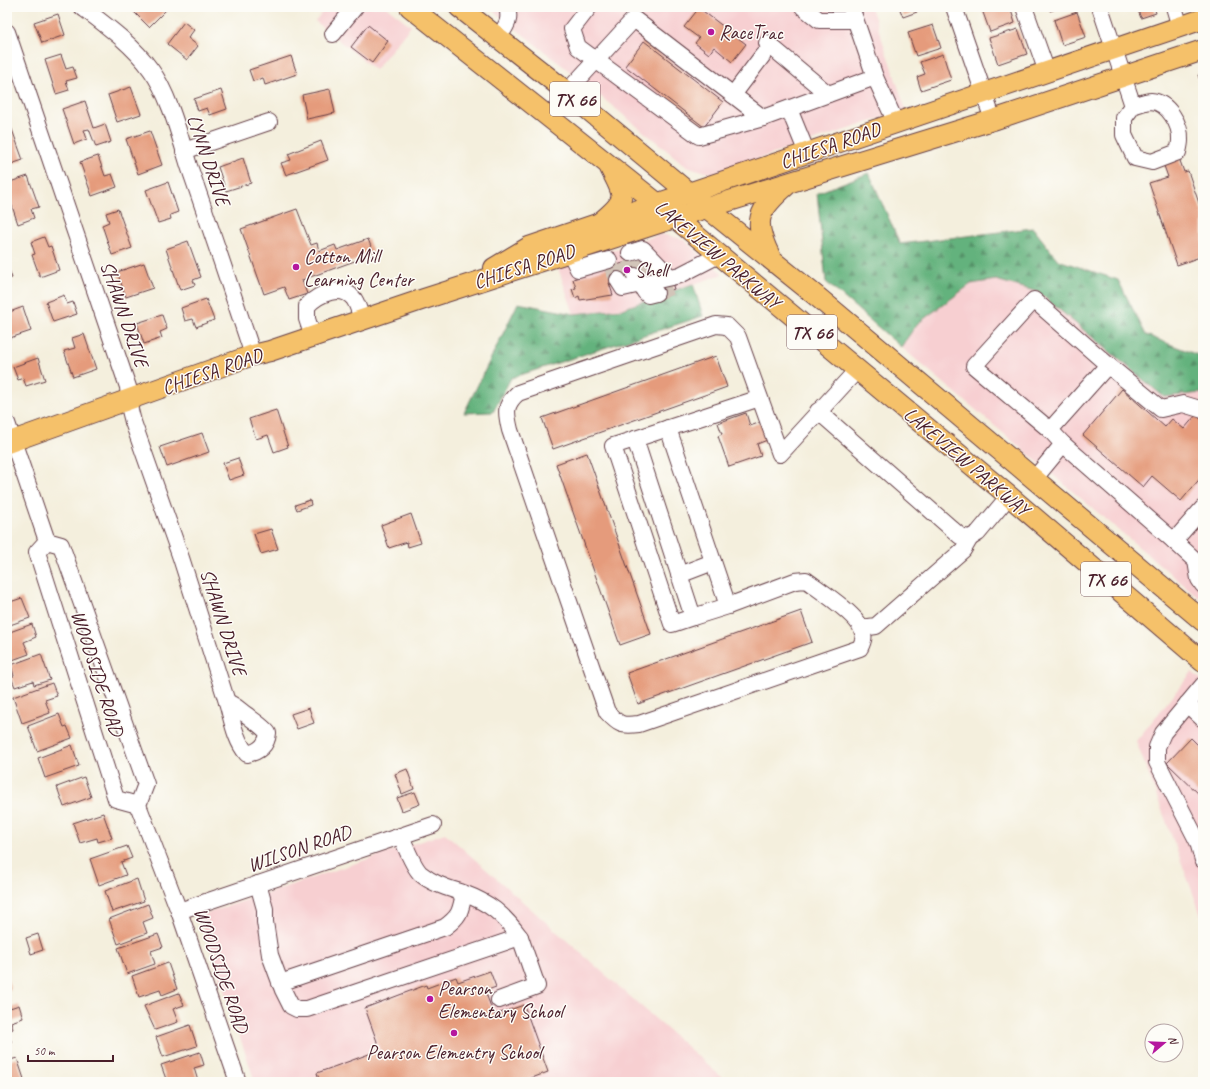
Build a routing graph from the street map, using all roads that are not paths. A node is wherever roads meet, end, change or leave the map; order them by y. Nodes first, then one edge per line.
1 (82, 7) edge
2 (355, 7) edge
3 (410, 7) edge
4 (507, 7) edge
5 (589, 7) edge
6 (803, 7) edge
7 (954, 7) edge
8 (1024, 7) edge
9 (1100, 7) edge
10 (1174, 7) edge
11 (470, 11) edge
12 (853, 13) edge
13 (1203, 19) edge
14 (1180, 27) junction
15 (7, 32) edge
16 (333, 34) dead end
17 (498, 38) junction
18 (451, 39) junction
19 (1114, 50) junction
20 (1203, 50) edge
21 (596, 61) junction
22 (1047, 72) junction
23 (875, 77) junction
24 (1124, 77) junction
25 (567, 92) junction
26 (828, 94) junction
27 (984, 94) junction
28 (733, 95) junction
29 (1133, 106) dead end
30 (789, 109) junction
31 (763, 118) junction
32 (993, 120) junction
33 (269, 122) dead end
34 (896, 123) junction
35 (184, 151) junction
36 (807, 153) junction
37 (608, 164) junction
38 (824, 172) junction
39 (790, 183) junction
40 (690, 192) junction
41 (657, 203) junction
42 (707, 208) junction
43 (674, 218) junction
44 (599, 223) junction
45 (613, 238) junction
46 (570, 252) junction
47 (719, 255) junction
48 (772, 260) junction
49 (621, 262) junction
50 (657, 280) junction
51 (464, 286) junction
52 (362, 320) junction
53 (313, 336) junction
54 (252, 356) junction
55 (1108, 365) junction
56 (857, 370) junction
57 (760, 398) junction
58 (130, 399) junction
59 (1203, 410) edge
60 (818, 411) junction
61 (668, 428) junction
62 (1050, 430) junction
63 (9, 436) edge
64 (635, 439) junction
65 (1063, 444) junction
66 (1035, 478) junction
67 (1009, 496) junction
68 (1203, 508) edge
69 (970, 538) junction
70 (47, 541) junction
71 (1174, 541) junction
72 (1200, 557) edge
73 (713, 562) junction
74 (679, 575) junction
75 (1203, 584) edge
76 (728, 606) junction
77 (693, 617) junction
78 (1203, 621) edge
79 (862, 628) junction
80 (1203, 662) edge
81 (1203, 685) edge
82 (227, 702) dead end
83 (1186, 704) junction
84 (1203, 719) edge
85 (138, 805) junction
86 (433, 825) dead end
87 (401, 836) junction
88 (1203, 860) edge
89 (258, 884) junction
90 (464, 894) junction
91 (179, 911) junction
92 (520, 937) junction
93 (280, 983) junction
94 (499, 1000) dead end
95 (238, 1082) edge

1 - 35 street, LYNN DRIVE
2 - 16 street
3 - 18 main road, LAKEVIEW PARKWAY / TX 66
4 - 17 street
5 - 21 street
6 - 12 street
7 - 27 street
8 - 22 street
9 - 19 street
10 - 14 street
11 - 17 main road, LAKEVIEW PARKWAY / TX 66
11 - 18 main road
12 - 23 street
13 - 14 main road, CHIESA ROAD
14 - 19 main road, CHIESA ROAD
15 - 58 street, SHAWN DRIVE
17 - 25 main road, LAKEVIEW PARKWAY / TX 66
18 - 37 main road, LAKEVIEW PARKWAY / TX 66
19 - 22 main road, CHIESA ROAD
19 - 24 street
20 - 24 main road, CHIESA ROAD
21 - 25 street
21 - 28 street
21 - 31 street
22 - 27 main road, CHIESA ROAD
23 - 26 street
23 - 34 street
24 - 29 street
24 - 32 main road, CHIESA ROAD
25 - 40 main road, LAKEVIEW PARKWAY / TX 66
26 - 28 street
26 - 30 street
27 - 32 street
27 - 34 main road, CHIESA ROAD
28 - 31 street
30 - 31 street
30 - 36 street
32 - 38 main road, CHIESA ROAD
33 - 35 street
34 - 36 main road, CHIESA ROAD
34 - 38 main road
35 - 54 street, LYNN DRIVE
36 - 40 main road, CHIESA ROAD
37 - 41 main road, LAKEVIEW PARKWAY / TX 66
37 - 44 main road
38 - 39 main road, CHIESA ROAD
39 - 42 main road, CHIESA ROAD
39 - 48 main road
40 - 41 main road, CHIESA ROAD
40 - 42 main road, LAKEVIEW PARKWAY / TX 66
41 - 43 main road, LAKEVIEW PARKWAY / TX 66
41 - 44 main road, CHIESA ROAD
42 - 43 main road, CHIESA ROAD
42 - 48 main road, LAKEVIEW PARKWAY / TX 66
43 - 45 main road, CHIESA ROAD
43 - 47 main road, LAKEVIEW PARKWAY / TX 66
44 - 51 main road, CHIESA ROAD
45 - 46 main road, CHIESA ROAD
45 - 49 street
46 - 49 street
46 - 51 main road, CHIESA ROAD
47 - 50 street
47 - 56 main road, LAKEVIEW PARKWAY / TX 66
48 - 66 main road, LAKEVIEW PARKWAY / TX 66
49 - 50 street
49 - 50 street
51 - 52 main road, CHIESA ROAD
52 - 53 main road, CHIESA ROAD
52 - 53 street
53 - 54 main road, CHIESA ROAD
54 - 58 main road, CHIESA ROAD
55 - 59 street
55 - 62 street
55 - 62 street
56 - 60 street
56 - 67 main road, LAKEVIEW PARKWAY / TX 66
57 - 60 street
57 - 61 street
57 - 79 street
58 - 63 main road, CHIESA ROAD
58 - 82 street, SHAWN DRIVE
60 - 69 street
61 - 64 street
61 - 73 street
62 - 65 street
63 - 70 street
64 - 74 street
64 - 77 street
65 - 66 street
65 - 71 street
66 - 67 main road
66 - 78 main road, LAKEVIEW PARKWAY / TX 66
67 - 69 street
67 - 80 main road, LAKEVIEW PARKWAY / TX 66
68 - 71 street
69 - 79 street
70 - 85 street, WOODSIDE ROAD
70 - 85 street, WOODSIDE ROAD
71 - 72 street
72 - 75 street
73 - 74 street
73 - 76 street
74 - 77 street
76 - 77 street
76 - 79 street
81 - 83 street
83 - 84 street
83 - 88 street
85 - 91 street, WOODSIDE ROAD
86 - 87 street, WILSON ROAD
87 - 89 street, WILSON ROAD
87 - 90 street
89 - 91 street, WILSON ROAD
89 - 93 street
90 - 92 street
90 - 93 street
91 - 95 street, WOODSIDE ROAD
92 - 93 street
92 - 94 street

